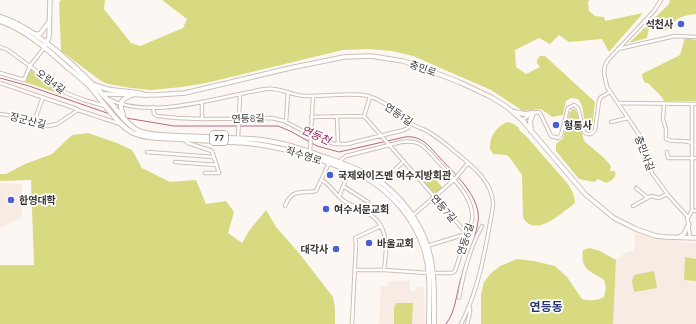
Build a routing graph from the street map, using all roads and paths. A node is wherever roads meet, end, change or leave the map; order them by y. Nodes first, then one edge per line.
1 (50, 0) edge
2 (660, 0) edge
3 (0, 17) edge
4 (0, 22) edge
5 (49, 22) junction
6 (20, 25) junction
7 (696, 37) edge
8 (46, 45) junction
9 (0, 47) edge
10 (617, 49) junction
11 (30, 66) junction
12 (0, 73) edge
13 (0, 83) edge
14 (92, 83) junction
15 (288, 92) junction
16 (610, 92) junction
17 (131, 95) junction
18 (240, 95) junction
19 (101, 96) junction
20 (145, 96) junction
21 (312, 96) junction
22 (43, 97) junction
23 (370, 97) junction
24 (106, 98) junction
25 (202, 102) junction
26 (618, 103) junction
27 (664, 104) junction
28 (692, 104) junction
29 (696, 104) edge
30 (121, 106) junction
31 (153, 107) junction
32 (108, 108) junction
33 (78, 110) junction
34 (514, 112) junction
35 (112, 113) junction
36 (533, 113) junction
37 (0, 114) edge
38 (364, 116) junction
39 (312, 117) junction
40 (338, 117) junction
41 (238, 118) junction
42 (628, 118) junction
43 (125, 119) junction
44 (202, 119) junction
45 (522, 120) junction
46 (34, 122) junction
47 (286, 122) junction
48 (409, 122) junction
49 (611, 122) dead end
50 (121, 124) junction
51 (531, 131) junction
52 (381, 135) junction
53 (311, 136) junction
54 (238, 138) junction
55 (185, 140) junction
56 (692, 143) junction
57 (338, 144) junction
58 (390, 145) junction
59 (310, 151) junction
60 (148, 152) dead end
61 (667, 152) dead end
62 (214, 157) junction
63 (692, 158) junction
64 (696, 158) edge
65 (175, 162) dead end
66 (404, 162) junction
67 (329, 163) junction
68 (468, 163) junction
69 (341, 165) junction
70 (217, 166) junction
71 (349, 171) junction
72 (205, 173) dead end
73 (322, 180) junction
74 (454, 180) junction
75 (381, 183) junction
76 (343, 186) junction
77 (636, 188) dead end
78 (667, 194) junction
79 (339, 197) junction
80 (434, 197) junction
81 (648, 198) junction
82 (368, 202) dead end
83 (285, 206) dead end
84 (633, 206) dead end
85 (692, 210) junction
86 (696, 210) edge
87 (412, 216) junction
88 (688, 218) junction
89 (689, 224) junction
90 (381, 226) junction
91 (482, 226) dead end
92 (467, 234) junction
93 (678, 238) junction
94 (690, 238) junction
95 (696, 238) edge
96 (427, 246) junction
97 (355, 270) junction
98 (384, 270) junction
99 (431, 273) junction
100 (459, 298) dead end
101 (470, 307) junction
102 (352, 324) edge
103 (429, 324) edge
104 (434, 324) edge
105 (461, 324) edge
106 (467, 324) edge

1 - 5 street
2 - 10 street, 충민사길
3 - 6 main road, 77
4 - 8 main road, 77
5 - 6 street
5 - 8 street
6 - 8 main road, 77
7 - 10 street
8 - 11 street
8 - 14 main road, 77
8 - 19 main road, 77
9 - 11 street, 오림4길
10 - 16 street, 충민사길
11 - 12 street
11 - 32 street, 오림4길
13 - 22 street
14 - 19 main road, 77
14 - 20 main road
15 - 18 street, 연등1길
15 - 21 street, 연등1길
15 - 47 street
16 - 26 street, 충민사길
16 - 36 street
17 - 19 street, 충민로
17 - 20 street, 충민로
17 - 30 main road
18 - 25 street, 연등1길
18 - 41 street
19 - 24 main road, 77
19 - 32 main road, 77
20 - 34 street, 충민로
21 - 23 street, 연등1길
21 - 39 street
22 - 33 street
22 - 46 street
23 - 38 street
23 - 48 street, 연등1길
24 - 30 street, 연등1길
24 - 43 main road, 77
25 - 31 street, 연등1길
25 - 44 street
26 - 27 street
26 - 42 street, 충민사길
27 - 28 street
27 - 56 street
28 - 29 street
28 - 56 street
30 - 31 street, 연등1길
30 - 43 main road
31 - 44 street, 연등8길
32 - 35 main road, 77
33 - 46 street, 장군산길
33 - 50 street
34 - 36 main road
34 - 45 street, 충민로
35 - 43 main road
35 - 50 main road, 77
36 - 45 street
36 - 51 main road
37 - 46 street, 장군산길
38 - 40 street
38 - 52 street
39 - 40 street
39 - 53 street
40 - 57 street
41 - 44 street, 연등8길
41 - 47 street, 연등8길
41 - 54 street
42 - 49 street
42 - 78 street, 충민사길
43 - 54 main road, 좌수영로 / 77
45 - 51 street, 충민로
47 - 53 street, 연등8길
48 - 52 street, 연등8길
48 - 68 street, 연등1길
50 - 55 main road, 좌수영로 / 77
51 - 93 street, 충민로
52 - 57 street, 연등8길
52 - 58 street, 연등7길
53 - 57 street, 연등8길
53 - 59 street
54 - 55 main road, 좌수영로 / 77
54 - 59 main road, 좌수영로 / 77
54 - 67 main road, 좌수영로 / 77
55 - 62 street
56 - 63 street
58 - 66 street, 연등7길
58 - 69 street, 연등6길
58 - 74 street, 연등6길
59 - 69 main road, 좌수영로 / 77
60 - 62 street
61 - 63 street
62 - 70 street
63 - 64 street
63 - 85 street
65 - 70 street
66 - 75 street
66 - 80 street, 연등7길
67 - 69 main road, 좌수영로 / 77
67 - 73 street
68 - 74 street
68 - 101 street, 연등1길
69 - 71 main road, 좌수영로 / 77
69 - 75 main road, 좌수영로 / 77
70 - 72 street
71 - 76 street
71 - 99 main road, 좌수영로 / 77
73 - 79 street
73 - 83 street
74 - 80 street
74 - 92 street, 연등6길
75 - 87 main road, 좌수영로 / 77
76 - 79 street
76 - 82 street
77 - 81 street
78 - 81 street
78 - 88 street, 충민사길
79 - 90 street
80 - 87 street
80 - 92 street, 연등7길
81 - 84 street
85 - 86 street
85 - 88 street
87 - 96 main road, 좌수영로 / 77
88 - 89 street
89 - 93 street
89 - 94 street
90 - 97 street
90 - 98 street
91 - 100 street, 연등6길
92 - 96 street
92 - 99 street, 연등6길
93 - 94 street, 충민로
94 - 95 street, 충민로
96 - 99 main road, 좌수영로 / 77
97 - 98 street
97 - 102 street
98 - 99 street
99 - 103 main road, 좌수영로 / 77
99 - 104 main road, 좌수영로 / 77
101 - 105 street, 연등1길
101 - 106 street

